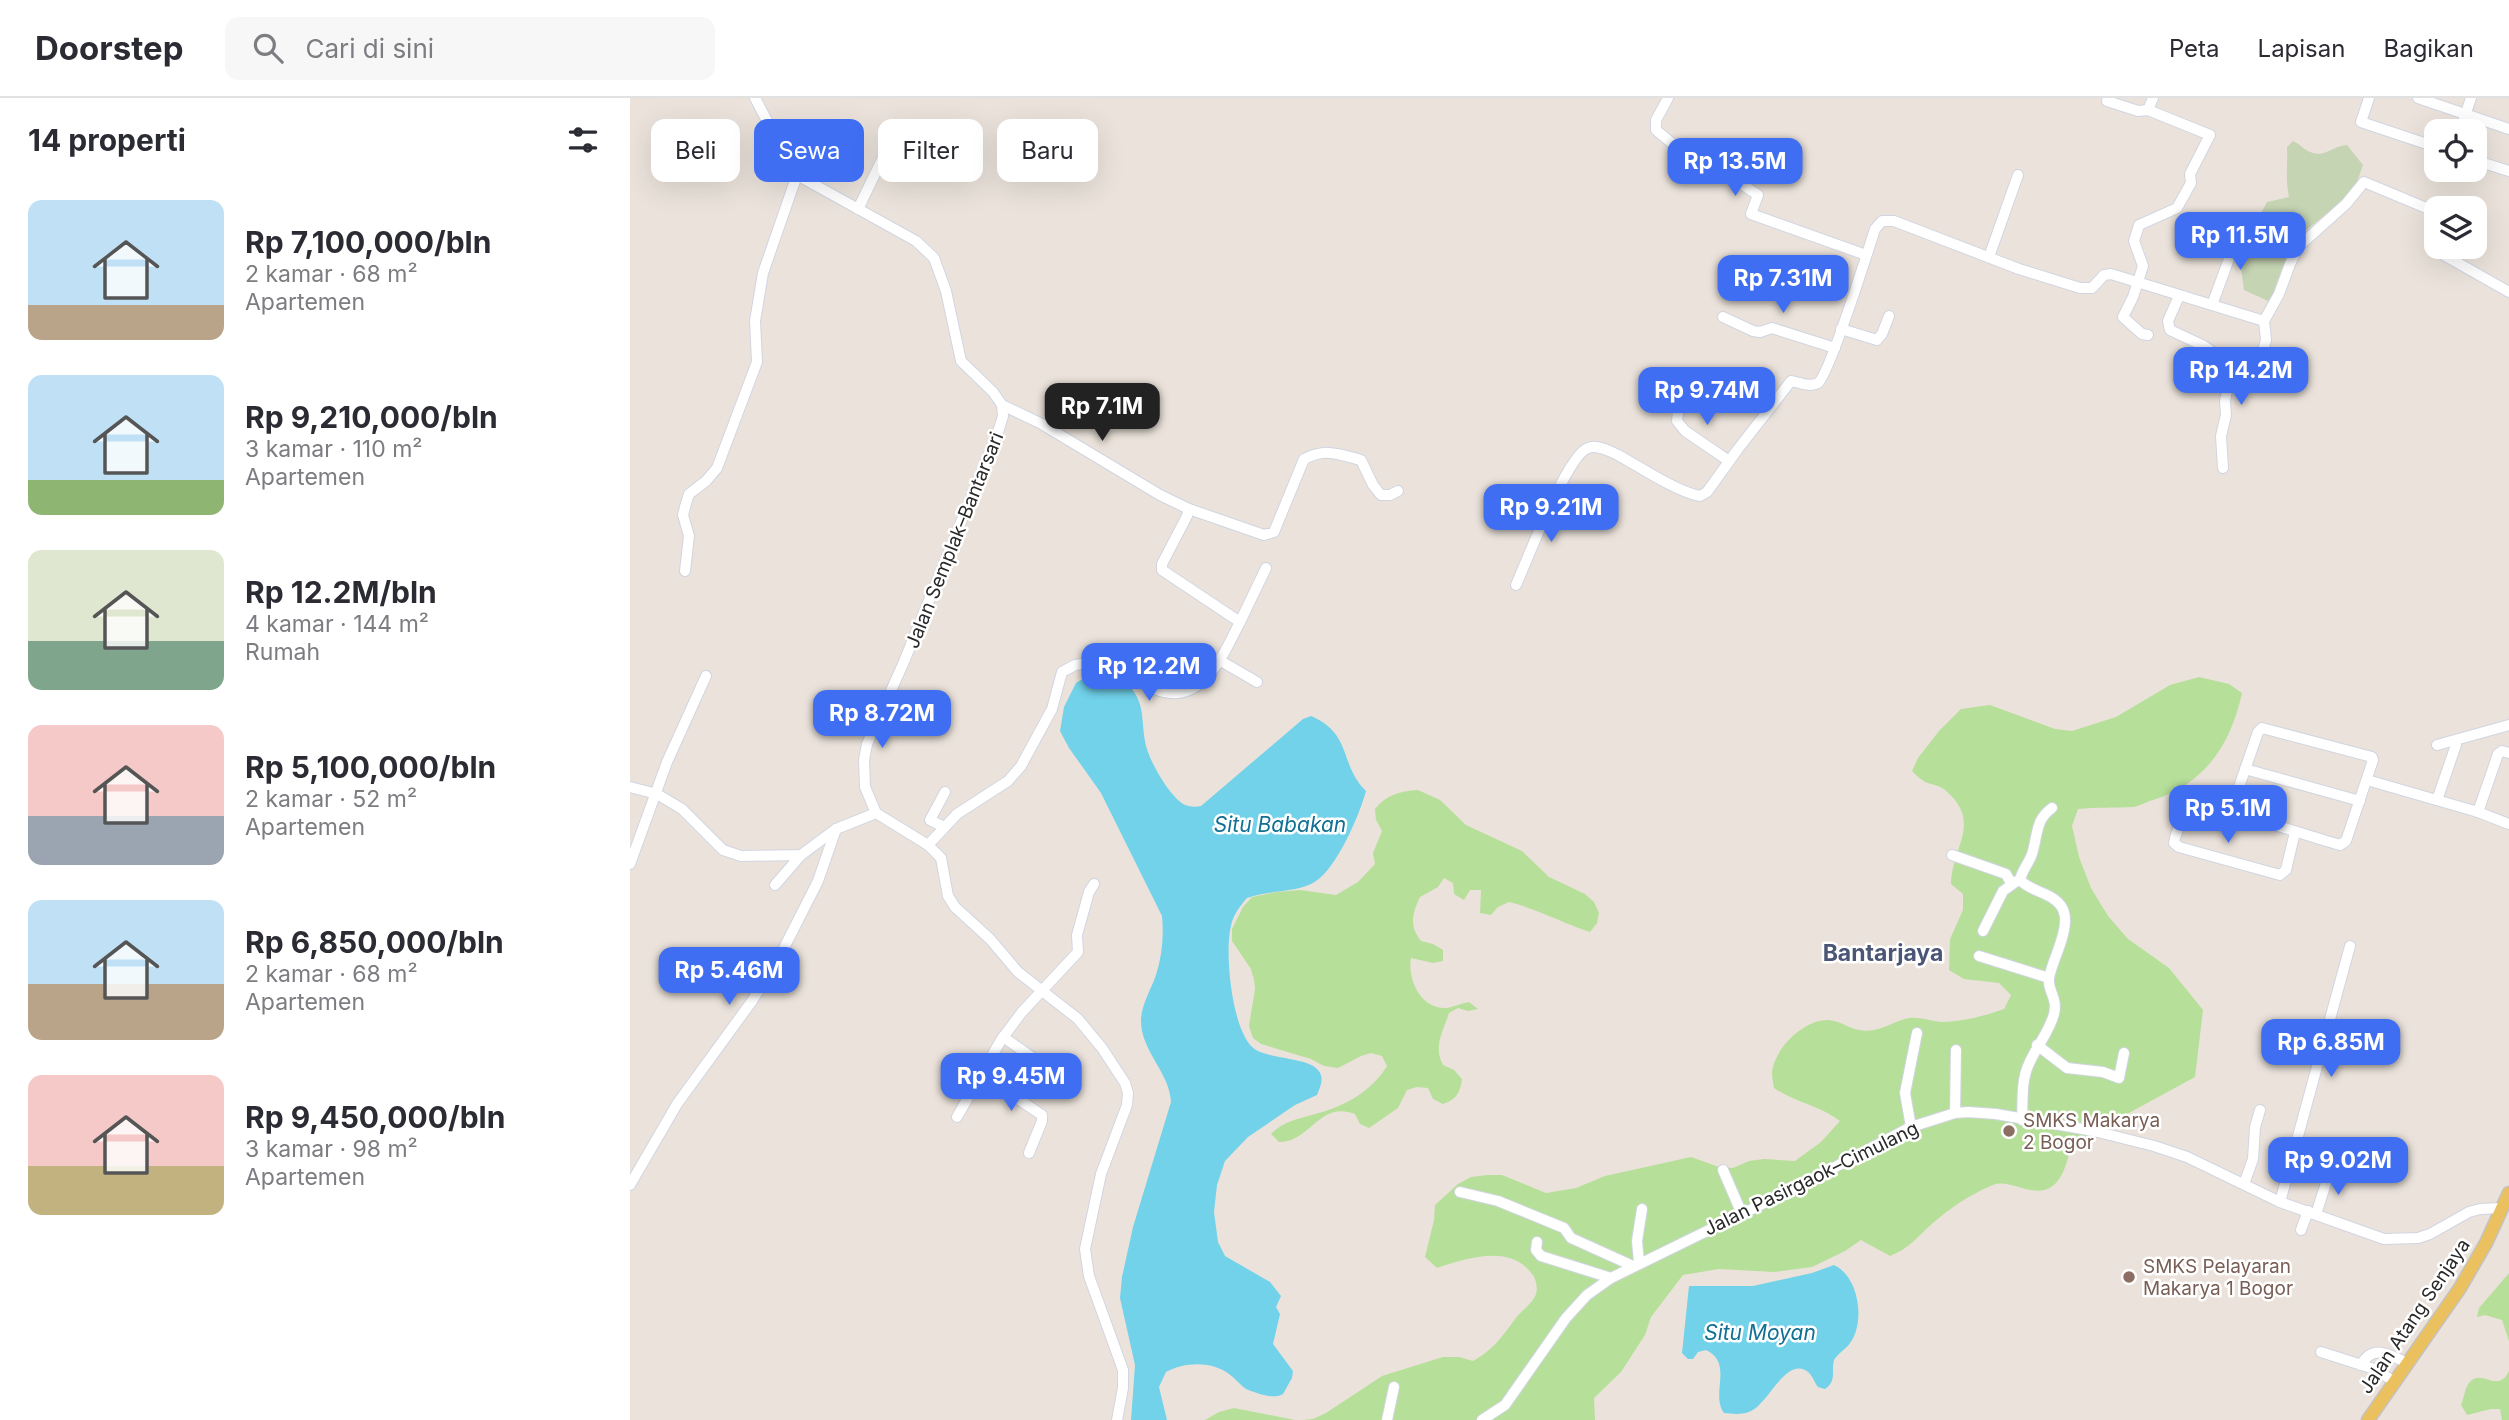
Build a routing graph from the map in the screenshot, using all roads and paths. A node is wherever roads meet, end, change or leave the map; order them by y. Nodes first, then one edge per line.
1 (755, 98) edge
2 (1668, 98) edge
3 (2153, 98) edge
4 (2369, 98) edge
5 (2418, 98) edge
6 (2471, 98) edge
7 (2107, 101) dead end
8 (2148, 110) junction
9 (2466, 114) junction
10 (766, 119) edge
11 (2464, 119) edge
12 (2509, 129) edge
13 (2424, 143) edge
14 (2487, 164) edge
15 (878, 168) edge
16 (2509, 171) edge
17 (2018, 175) dead end
18 (794, 182) edge
19 (810, 182) edge
20 (2424, 207) edge
21 (858, 209) junction
22 (2240, 229) dead end
23 (1866, 255) junction
24 (1989, 257) junction
25 (2451, 259) edge
26 (2137, 283) junction
27 (2509, 292) edge
28 (2179, 296) junction
29 (2212, 304) junction
30 (1889, 316) dead end
31 (1723, 317) dead end
32 (2264, 321) junction
33 (1841, 329) junction
34 (2148, 335) dead end
35 (1835, 348) junction
36 (2261, 357) dead end
37 (1694, 391) dead end
38 (1002, 405) junction
39 (1729, 461) junction
40 (2223, 468) dead end
41 (1398, 491) dead end
42 (1502, 508) dead end
43 (1189, 509) junction
44 (1542, 525) junction
45 (1266, 568) dead end
46 (685, 571) dead end
47 (1516, 585) dead end
48 (1240, 622) junction
49 (1219, 660) junction
50 (706, 676) dead end
51 (1256, 682) dead end
52 (2509, 725) edge
53 (2437, 745) dead end
54 (2456, 745) dead end
55 (2509, 753) edge
56 (2245, 769) junction
57 (2368, 780) junction
58 (630, 787) edge
59 (945, 792) dead end
60 (657, 794) junction
61 (2360, 800) junction
62 (2437, 800) junction
63 (2052, 807) dead end
64 (876, 813) junction
65 (2230, 813) junction
66 (2478, 813) junction
67 (2509, 824) edge
68 (943, 827) junction
69 (836, 829) junction
70 (2295, 832) junction
71 (928, 845) junction
72 (801, 855) junction
73 (1952, 855) dead end
74 (631, 864) edge
75 (2016, 881) junction
76 (1094, 884) dead end
77 (775, 885) dead end
78 (1983, 931) dead end
79 (2350, 946) dead end
80 (1979, 956) dead end
81 (2049, 978) junction
82 (1041, 992) junction
83 (1917, 1033) dead end
84 (1003, 1037) junction
85 (2037, 1045) junction
86 (1956, 1050) dead end
87 (2124, 1053) dead end
88 (1046, 1067) dead end
89 (979, 1079) junction
90 (2260, 1110) dead end
91 (1955, 1113) junction
92 (957, 1117) dead end
93 (2022, 1120) junction
94 (1911, 1127) junction
95 (1029, 1153) dead end
96 (1723, 1170) dead end
97 (2330, 1171) dead end
98 (2244, 1184) junction
99 (630, 1185) edge
100 (1460, 1192) dead end
101 (2509, 1194) edge
102 (2280, 1202) junction
103 (2491, 1208) junction
104 (1642, 1209) dead end
105 (2312, 1213) junction
106 (1742, 1214) junction
107 (2301, 1230) dead end
108 (1538, 1241) dead end
109 (1636, 1264) junction
110 (1611, 1278) junction
111 (2321, 1352) dead end
112 (2407, 1363) junction
113 (2361, 1365) junction
114 (2394, 1381) junction
115 (1394, 1387) dead end
116 (1117, 1420) edge
117 (1387, 1420) edge
118 (1482, 1420) edge
119 (2368, 1420) edge

1 - 10 street
2 - 23 street
3 - 8 street
4 - 13 street
5 - 9 street
6 - 9 street
7 - 8 street
8 - 26 street
9 - 11 street
9 - 12 street
14 - 16 street
15 - 21 street
17 - 24 street
18 - 46 street
19 - 21 street, Jalan Semplak–Bantarsari
20 - 32 street
21 - 38 street, Jalan Semplak–Bantarsari
22 - 29 street
23 - 24 street
23 - 33 street
24 - 26 street
25 - 27 street
26 - 28 street
26 - 34 street
28 - 29 street
28 - 40 street
29 - 32 street
30 - 33 street
31 - 35 street
32 - 36 street
33 - 35 street
35 - 39 street
37 - 39 street
38 - 43 street
38 - 64 street, Jalan Semplak–Bantarsari
39 - 44 street
41 - 43 street
42 - 44 street
43 - 48 street
44 - 47 street
45 - 48 street
48 - 49 street
49 - 51 street
49 - 68 street
50 - 60 street
52 - 53 street
54 - 62 street
55 - 66 street
56 - 57 street
56 - 61 street
56 - 65 street
57 - 61 street
57 - 62 street
58 - 60 street
59 - 68 street
60 - 72 street
60 - 74 street
61 - 70 street
62 - 66 street
63 - 75 street
64 - 69 street
64 - 71 street
65 - 70 street
65 - 70 street
66 - 67 street
68 - 71 street
69 - 72 street
69 - 99 street
71 - 82 street
72 - 77 street
73 - 75 street
75 - 78 street
75 - 81 street
76 - 82 street
79 - 102 street
80 - 81 street
81 - 85 street
82 - 84 street
82 - 116 street
83 - 94 street
84 - 88 street
84 - 89 street
85 - 87 street
85 - 93 street
86 - 91 street
89 - 92 street
89 - 95 street
90 - 98 street
91 - 93 street, Jalan Pasirgaok–Cimulang
91 - 94 street, Jalan Pasirgaok–Cimulang
93 - 98 street, Jalan Pasirgaok–Cimulang
94 - 106 street, Jalan Pasirgaok–Cimulang
96 - 106 street
97 - 105 street
98 - 102 street, Jalan Pasirgaok–Cimulang
100 - 109 street
101 - 103 main road, Jalan Atang Senjaya
102 - 105 street, Jalan Pasirgaok–Cimulang
103 - 105 street, Jalan Pasirgaok–Cimulang
103 - 112 main road, Jalan Atang Senjaya
104 - 109 street
105 - 107 street
106 - 109 street, Jalan Pasirgaok–Cimulang
108 - 110 street
109 - 110 street, Jalan Pasirgaok–Cimulang
110 - 118 street, Jalan Pasirgaok–Cimulang
111 - 113 street
112 - 113 street
112 - 114 main road, Jalan Atang Senjaya
113 - 114 street
114 - 119 main road, Jalan Atang Senjaya
115 - 117 street

